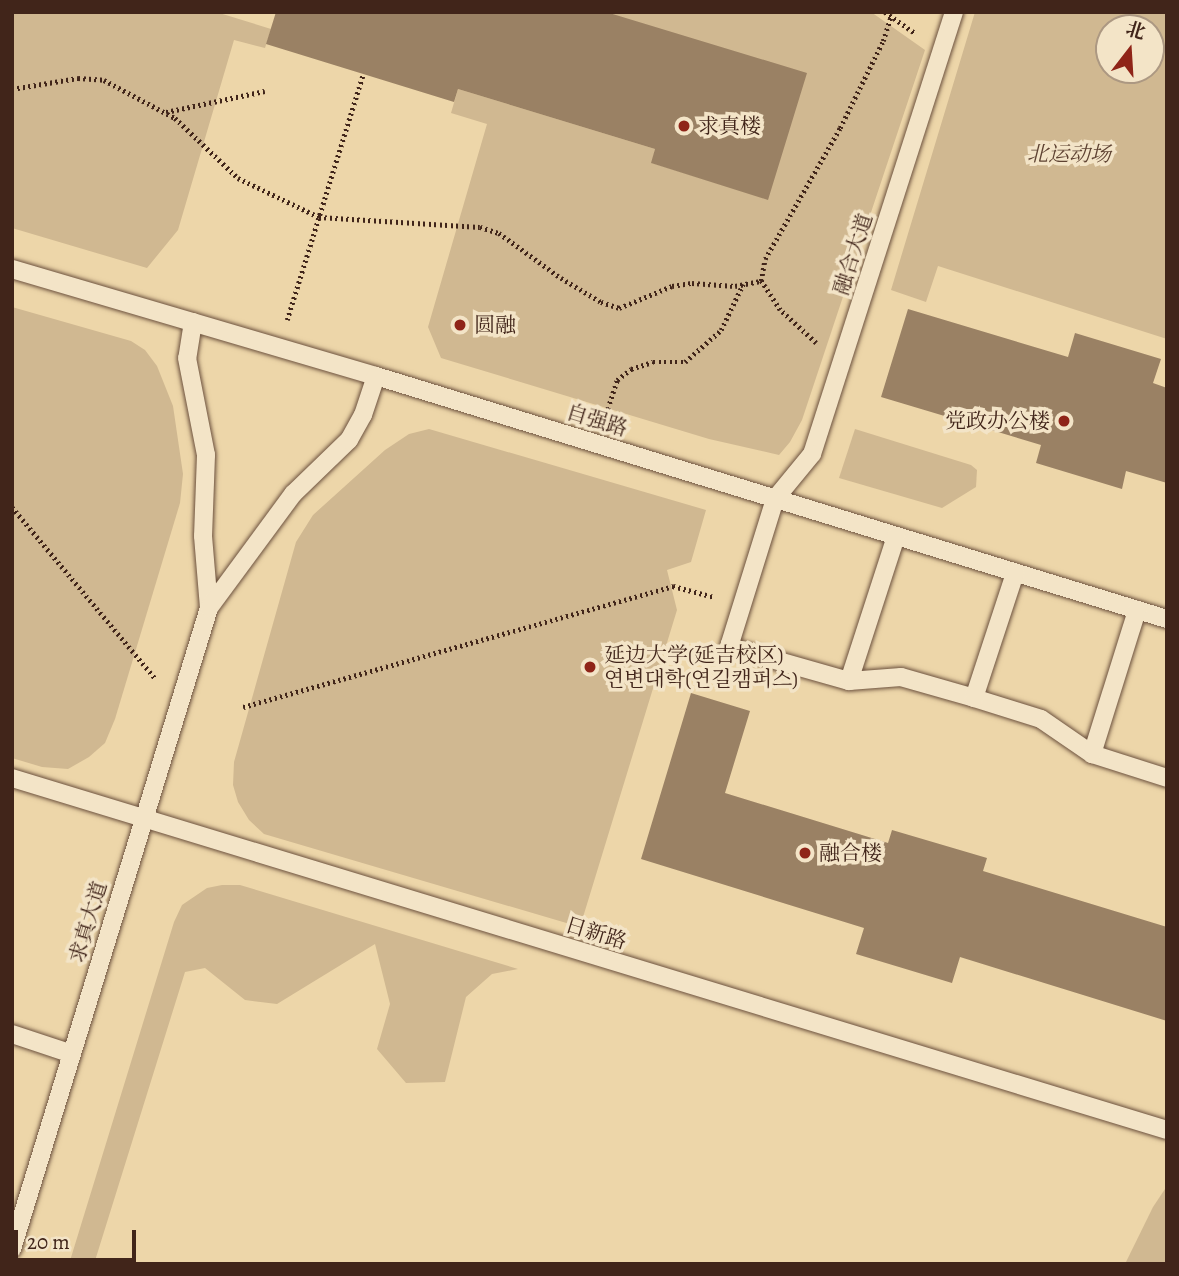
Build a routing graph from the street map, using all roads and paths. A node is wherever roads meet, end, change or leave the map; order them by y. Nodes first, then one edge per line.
1 (954, 12) edge
2 (891, 16) dead end
3 (363, 74) dead end
4 (12, 89) edge
5 (265, 91) dead end
6 (165, 113) junction
7 (318, 217) junction
8 (12, 269) edge
9 (761, 281) junction
10 (743, 284) junction
11 (193, 322) junction
12 (279, 348) junction
13 (841, 363) junction
14 (376, 376) junction
15 (606, 414) dead end
16 (775, 499) junction
17 (12, 506) edge
18 (896, 536) junction
19 (1015, 573) junction
20 (742, 604) junction
21 (209, 608) junction
22 (1137, 610) junction
23 (1167, 619) edge
24 (849, 681) junction
25 (974, 698) junction
26 (180, 707) junction
27 (243, 707) dead end
28 (1092, 754) junction
29 (12, 778) edge
30 (1167, 778) edge
31 (143, 820) junction
32 (12, 1034) edge
33 (72, 1054) junction
34 (1167, 1130) edge
35 (12, 1249) edge

1 - 13 lane, 融合大道
2 - 9 path
3 - 7 path
4 - 6 path
5 - 6 path
6 - 7 path
7 - 10 path
7 - 12 path
8 - 11 lane, 自强路
9 - 10 path
9 - 13 path
10 - 15 path
11 - 12 lane, 自强路
11 - 21 lane
12 - 14 lane, 自强路
13 - 16 lane, 融合大道
14 - 16 lane, 自强路
14 - 21 lane
16 - 18 lane, 自强路
16 - 20 lane
17 - 26 path
18 - 19 lane, 自强路
18 - 24 lane
19 - 22 lane, 自强路
19 - 25 lane
20 - 24 lane
20 - 27 path
21 - 26 lane, 求真大道
22 - 23 lane, 自强路
22 - 28 lane
24 - 25 lane
25 - 28 lane
26 - 31 lane, 求真大道
28 - 30 lane
29 - 31 lane, 日新路
31 - 33 lane, 求真大道
31 - 34 lane, 日新路
32 - 33 lane
33 - 35 lane, 求真大道

